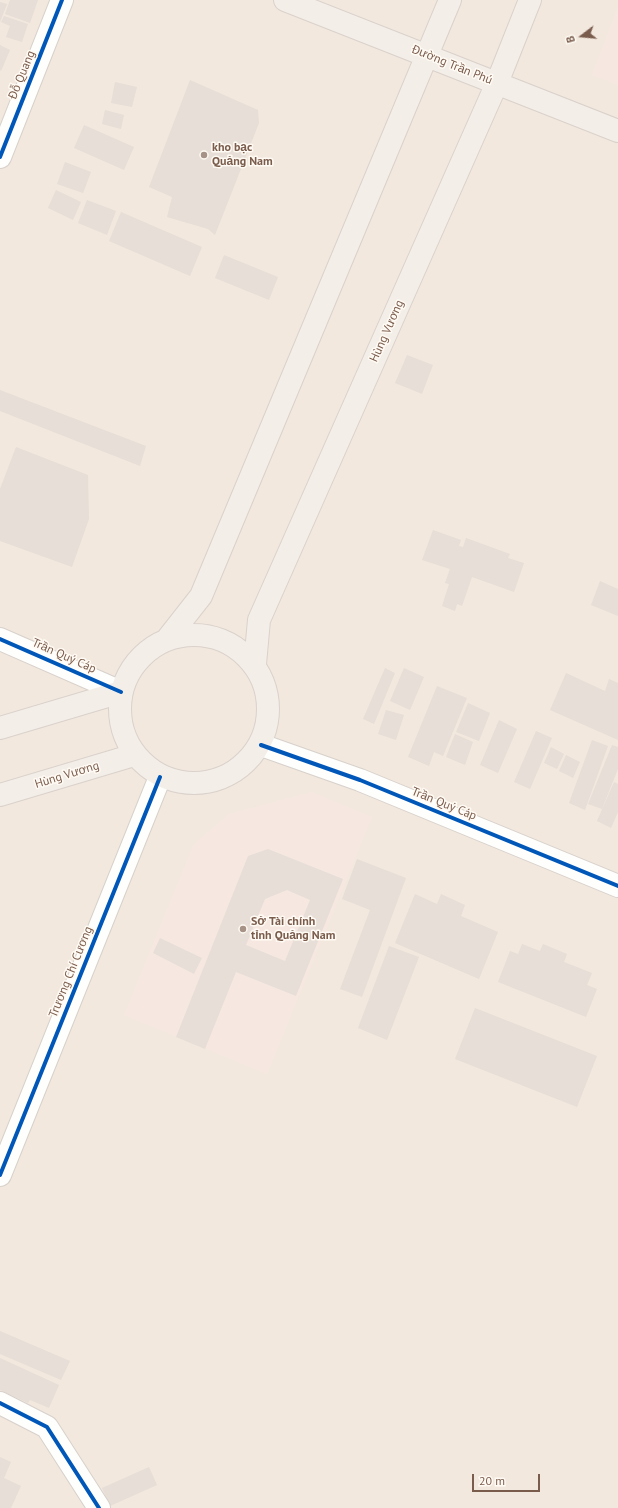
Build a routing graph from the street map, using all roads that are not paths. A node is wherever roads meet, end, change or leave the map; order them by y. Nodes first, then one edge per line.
1 (62, 0) edge
2 (285, 0) edge
3 (450, 0) edge
4 (530, 0) edge
5 (428, 56) junction
6 (497, 83) junction
7 (618, 131) edge
8 (1, 149) edge
9 (168, 638) junction
10 (0, 639) edge
11 (255, 664) junction
12 (121, 692) junction
13 (0, 728) edge
14 (261, 745) junction
15 (134, 755) junction
16 (160, 777) junction
17 (0, 795) edge
18 (618, 886) edge
19 (0, 1175) edge
20 (0, 1403) edge
21 (99, 1508) edge

1 - 8 street, Đỗ Quang
2 - 5 main road, Đường Trần Phú
3 - 5 main road
4 - 6 main road, Hùng Vương
5 - 6 main road, Đường Trần Phú
5 - 9 main road
6 - 7 main road, Đường Trần Phú
6 - 11 main road, Hùng Vương
9 - 11 main road
9 - 12 main road
10 - 12 street, Trần Quý Cáp
11 - 14 main road
12 - 13 main road
12 - 15 main road
14 - 16 main road
14 - 18 street, Trần Quý Cáp
15 - 16 main road
15 - 17 main road, Hùng Vương
16 - 19 street, Trương Chí Cương
20 - 21 street

